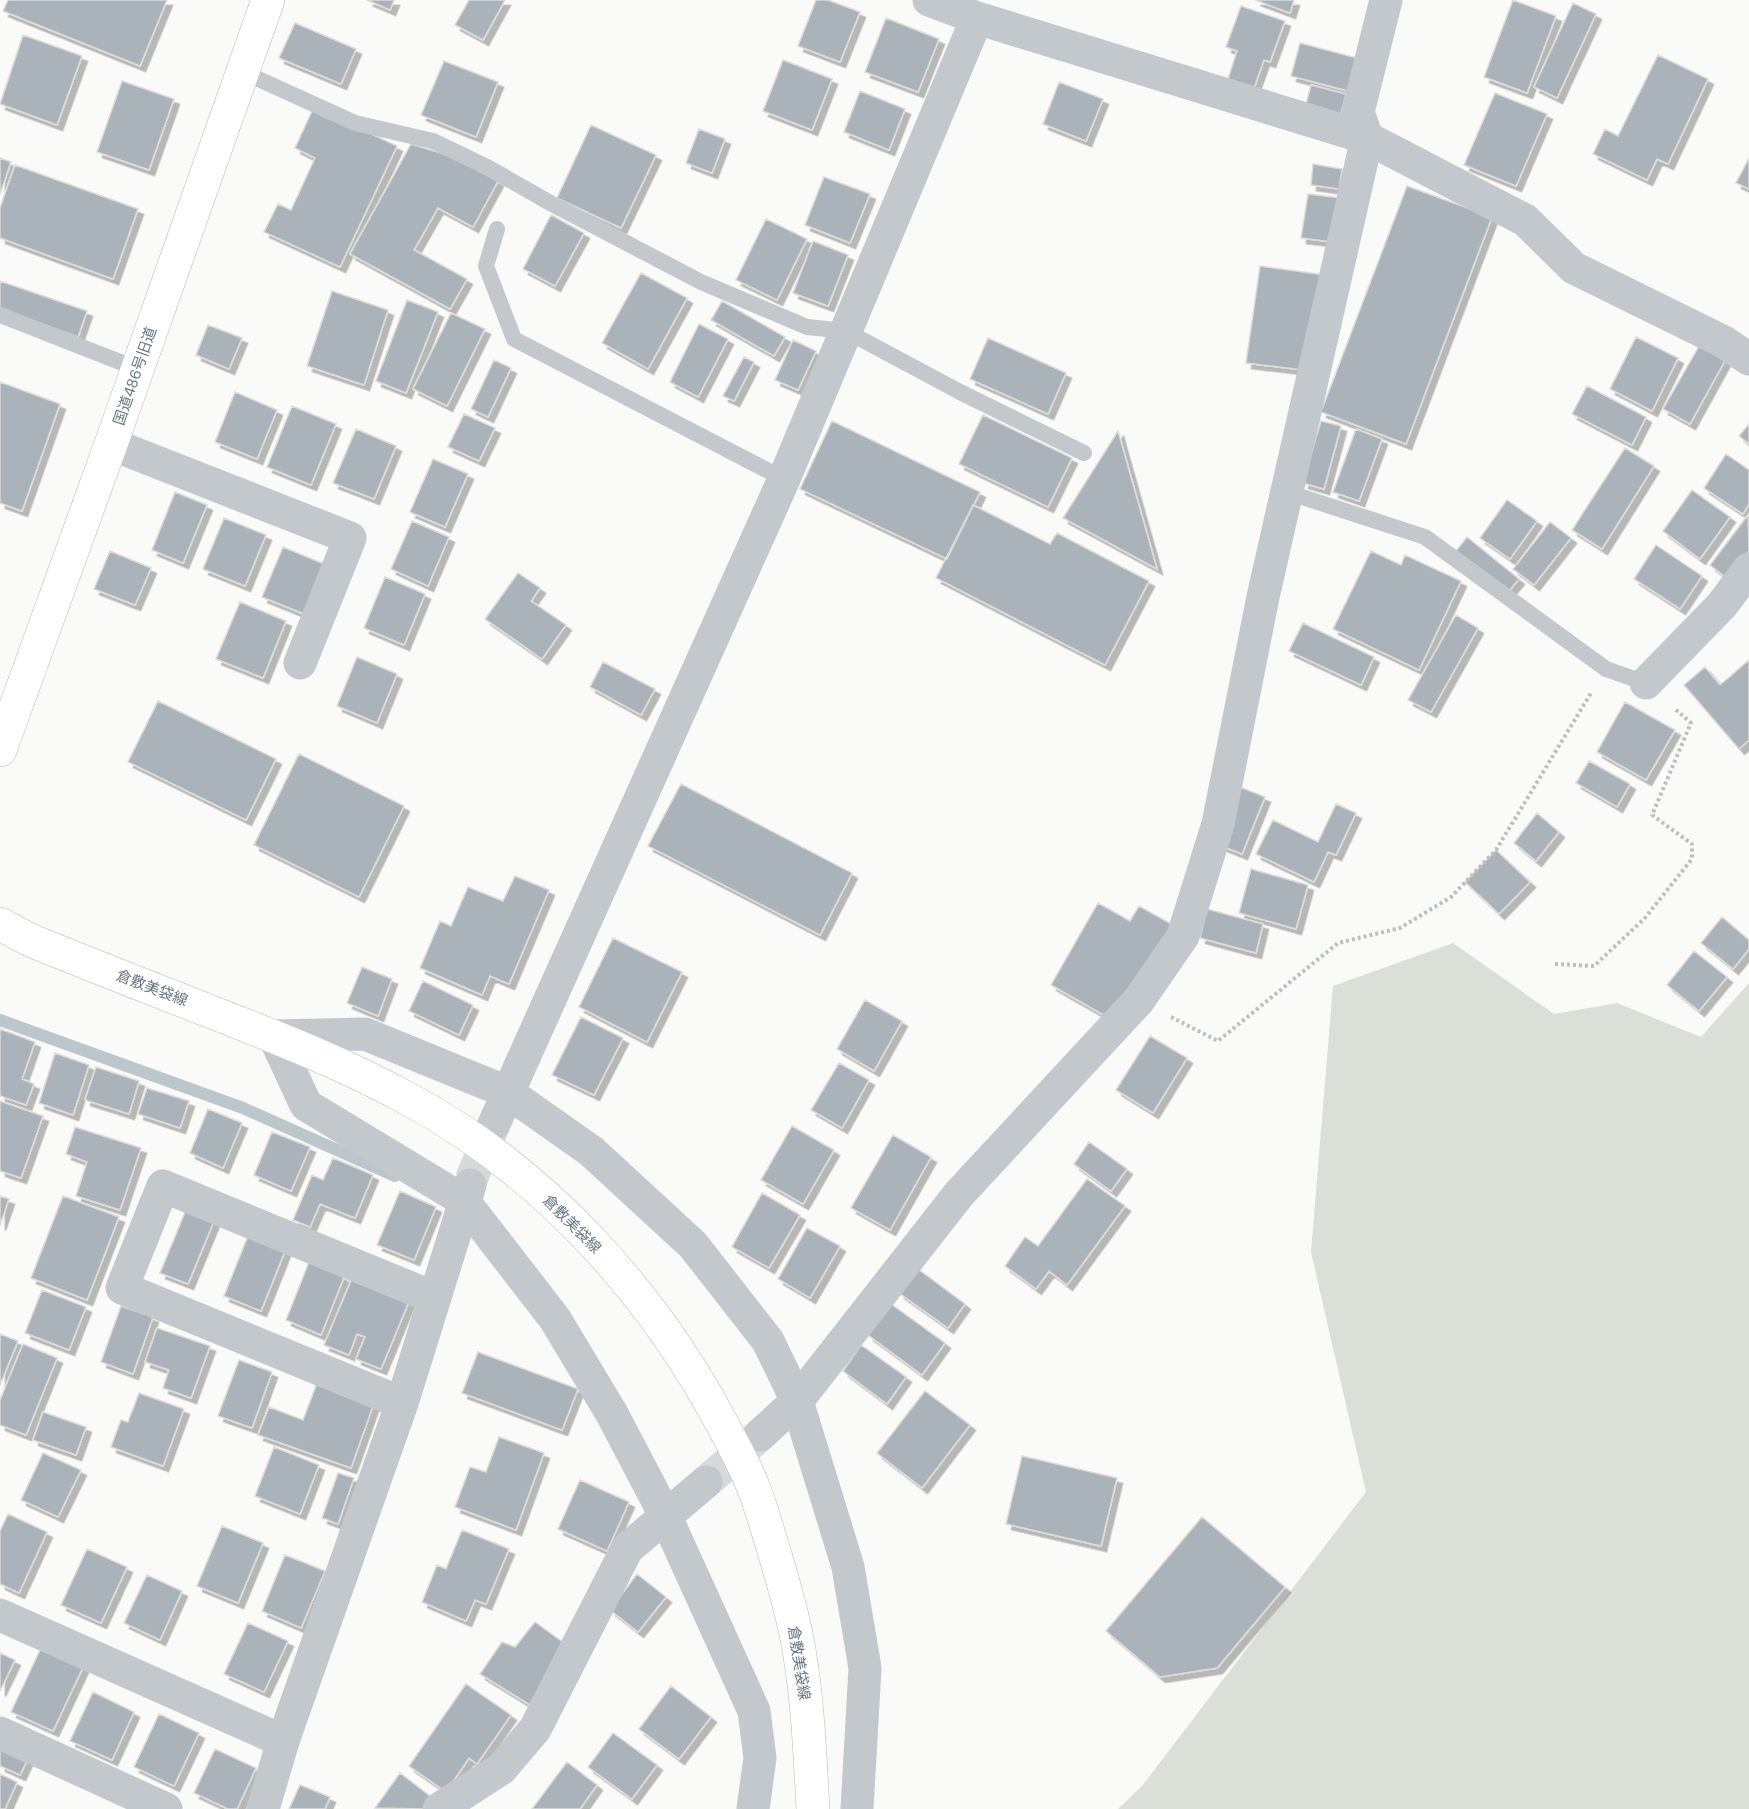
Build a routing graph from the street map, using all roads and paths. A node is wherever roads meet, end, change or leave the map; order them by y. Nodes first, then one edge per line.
1 (268, 0) edge
2 (929, 0) edge
3 (1386, 0) edge
4 (977, 18) junction
5 (243, 72) junction
6 (1367, 138) junction
7 (497, 229) dead end
8 (0, 315) edge
9 (846, 331) junction
10 (1749, 359) edge
11 (138, 369) junction
12 (111, 444) junction
13 (1084, 453) dead end
14 (784, 479) junction
15 (1287, 492) junction
16 (1749, 569) edge
17 (300, 663) dead end
18 (1606, 669) junction
19 (1646, 683) junction
20 (0, 750) edge
21 (0, 924) edge
22 (1555, 964) dead end
23 (1139, 1000) junction
24 (274, 1036) junction
25 (507, 1092) junction
26 (494, 1124) tunnel mouth
27 (467, 1190) junction
28 (435, 1299) junction
29 (797, 1401) junction
30 (402, 1403) junction
31 (760, 1435) tunnel mouth
32 (706, 1482) tunnel mouth
33 (665, 1515) junction
34 (0, 1616) edge
35 (0, 1733) edge
36 (283, 1741) junction
37 (166, 1809) edge
38 (263, 1809) edge
39 (439, 1809) edge
40 (753, 1809) edge
41 (813, 1809) edge
42 (857, 1809) edge

1 - 5 main road, 国道486号旧道
2 - 4 street
3 - 6 street
4 - 6 street
4 - 9 street
5 - 9 lane
5 - 11 main road, 国道486号旧道
6 - 10 street
6 - 15 street
7 - 14 lane
8 - 11 lane
9 - 13 lane
9 - 14 street
11 - 12 main road, 国道486号旧道
12 - 17 street
12 - 20 main road, 国道486号旧道
14 - 25 street
15 - 18 lane
15 - 23 street
16 - 19 street
18 - 19 lane
18 - 23 path
19 - 22 path
21 - 24 main road, 倉敷美袋線
23 - 29 street
24 - 25 street
24 - 27 street
24 - 41 main road, 倉敷美袋線
25 - 26 street
25 - 29 street
27 - 28 street
27 - 33 street
28 - 30 street
28 - 30 street
29 - 31 street
29 - 42 street
30 - 36 street
32 - 33 street
33 - 39 street
33 - 40 street
34 - 36 street
35 - 37 street
36 - 38 street

